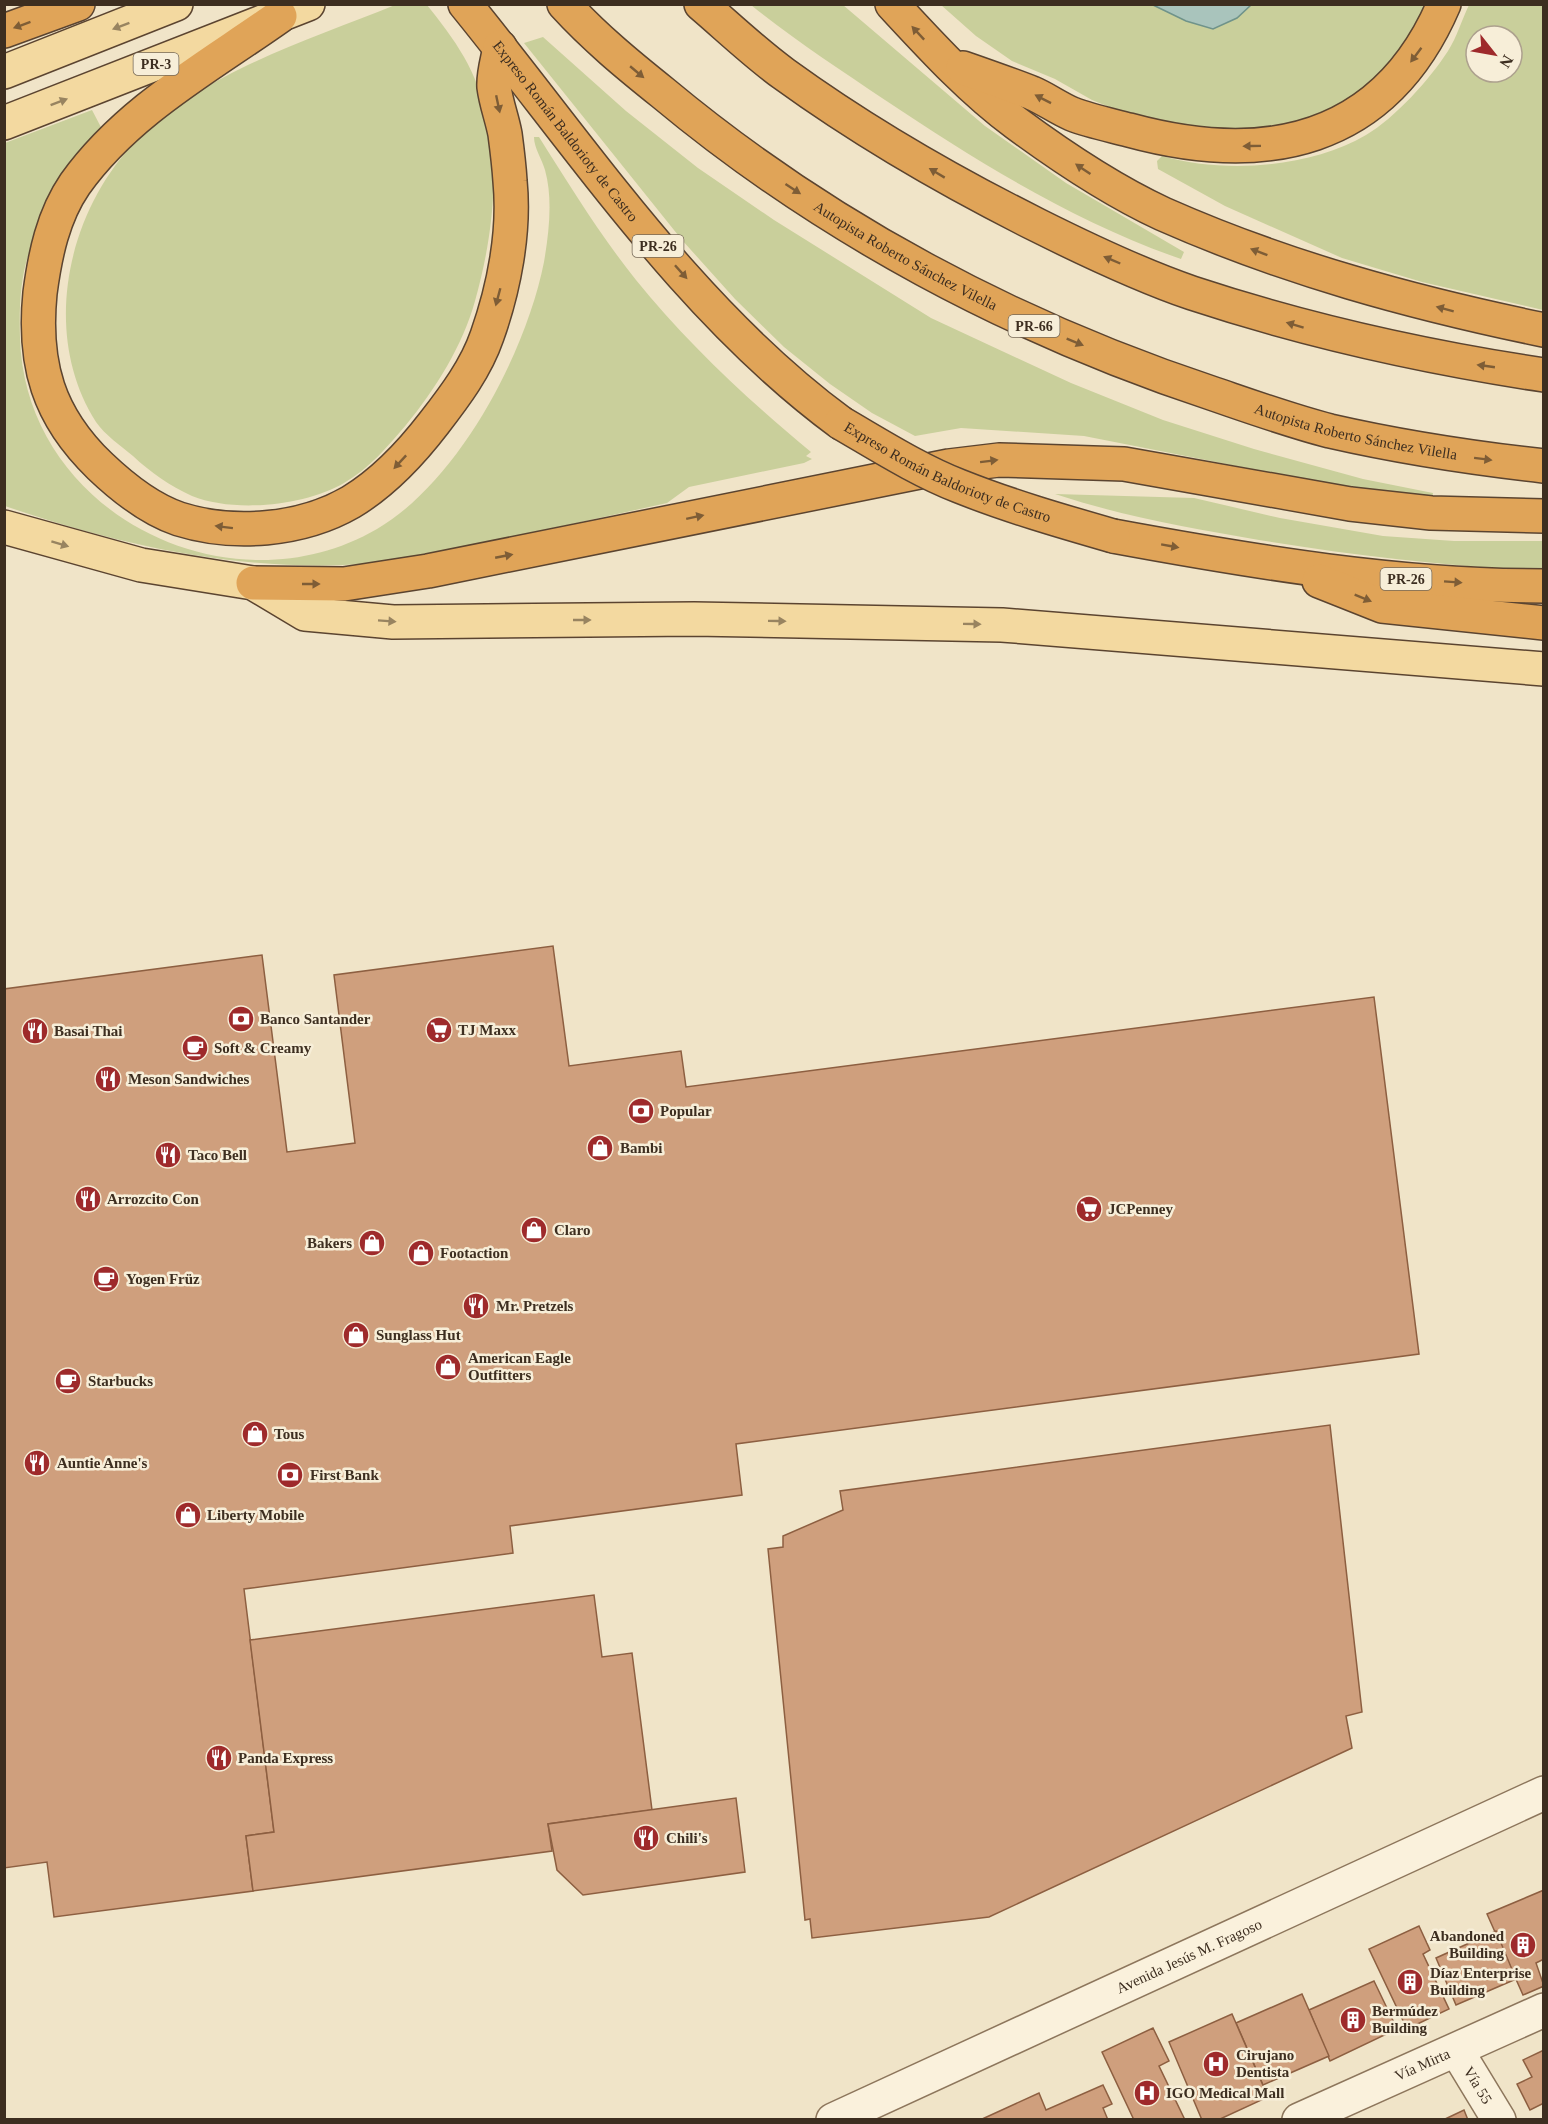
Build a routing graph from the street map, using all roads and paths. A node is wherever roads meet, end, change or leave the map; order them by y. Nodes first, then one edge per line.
1 (78, 4) edge
2 (176, 4) edge
3 (465, 4) edge
4 (564, 4) edge
5 (701, 4) edge
6 (892, 4) edge
7 (1444, 4) edge
8 (294, 10) edge
9 (4, 31) edge
10 (500, 46) junction
11 (945, 61) junction
12 (4, 72) edge
13 (4, 123) edge
14 (1544, 330) edge
15 (1544, 375) edge
16 (1544, 466) edge
17 (1544, 516) edge
18 (4, 527) edge
19 (1270, 561) junction
20 (253, 583) junction
21 (1544, 586) edge
22 (1544, 623) edge
23 (1544, 669) edge
24 (1544, 1793) edge
25 (1544, 2010) edge
26 (1456, 2051) junction
27 (890, 2108) edge
28 (833, 2120) edge
29 (1299, 2120) edge
30 (1499, 2120) edge

1 -> 9 highway
2 -> 12 main road
3 - 10 highway, Expreso Román Baldorioty de Castro / PR-26
4 -> 16 highway, Autopista Roberto Sánchez Vilella / PR-66
15 -> 5 highway
11 -> 6 highway
7 -> 11 highway
10 -> 8 highway
13 -> 8 main road, PR-3
10 -> 19 highway, Expreso Román Baldorioty de Castro / PR-26, bridge
14 -> 11 highway
20 -> 17 highway
18 -> 20 main road
19 -> 21 highway, Expreso Román Baldorioty de Castro / PR-26
19 -> 22 highway
20 -> 23 main road
24 - 27 street, Avenida Jesús M. Fragoso
25 - 26 street, Vía Mirta
26 - 29 street, Vía Mirta
26 - 30 street, Vía 55
27 - 28 street, Avenida Jesús M. Fragoso

